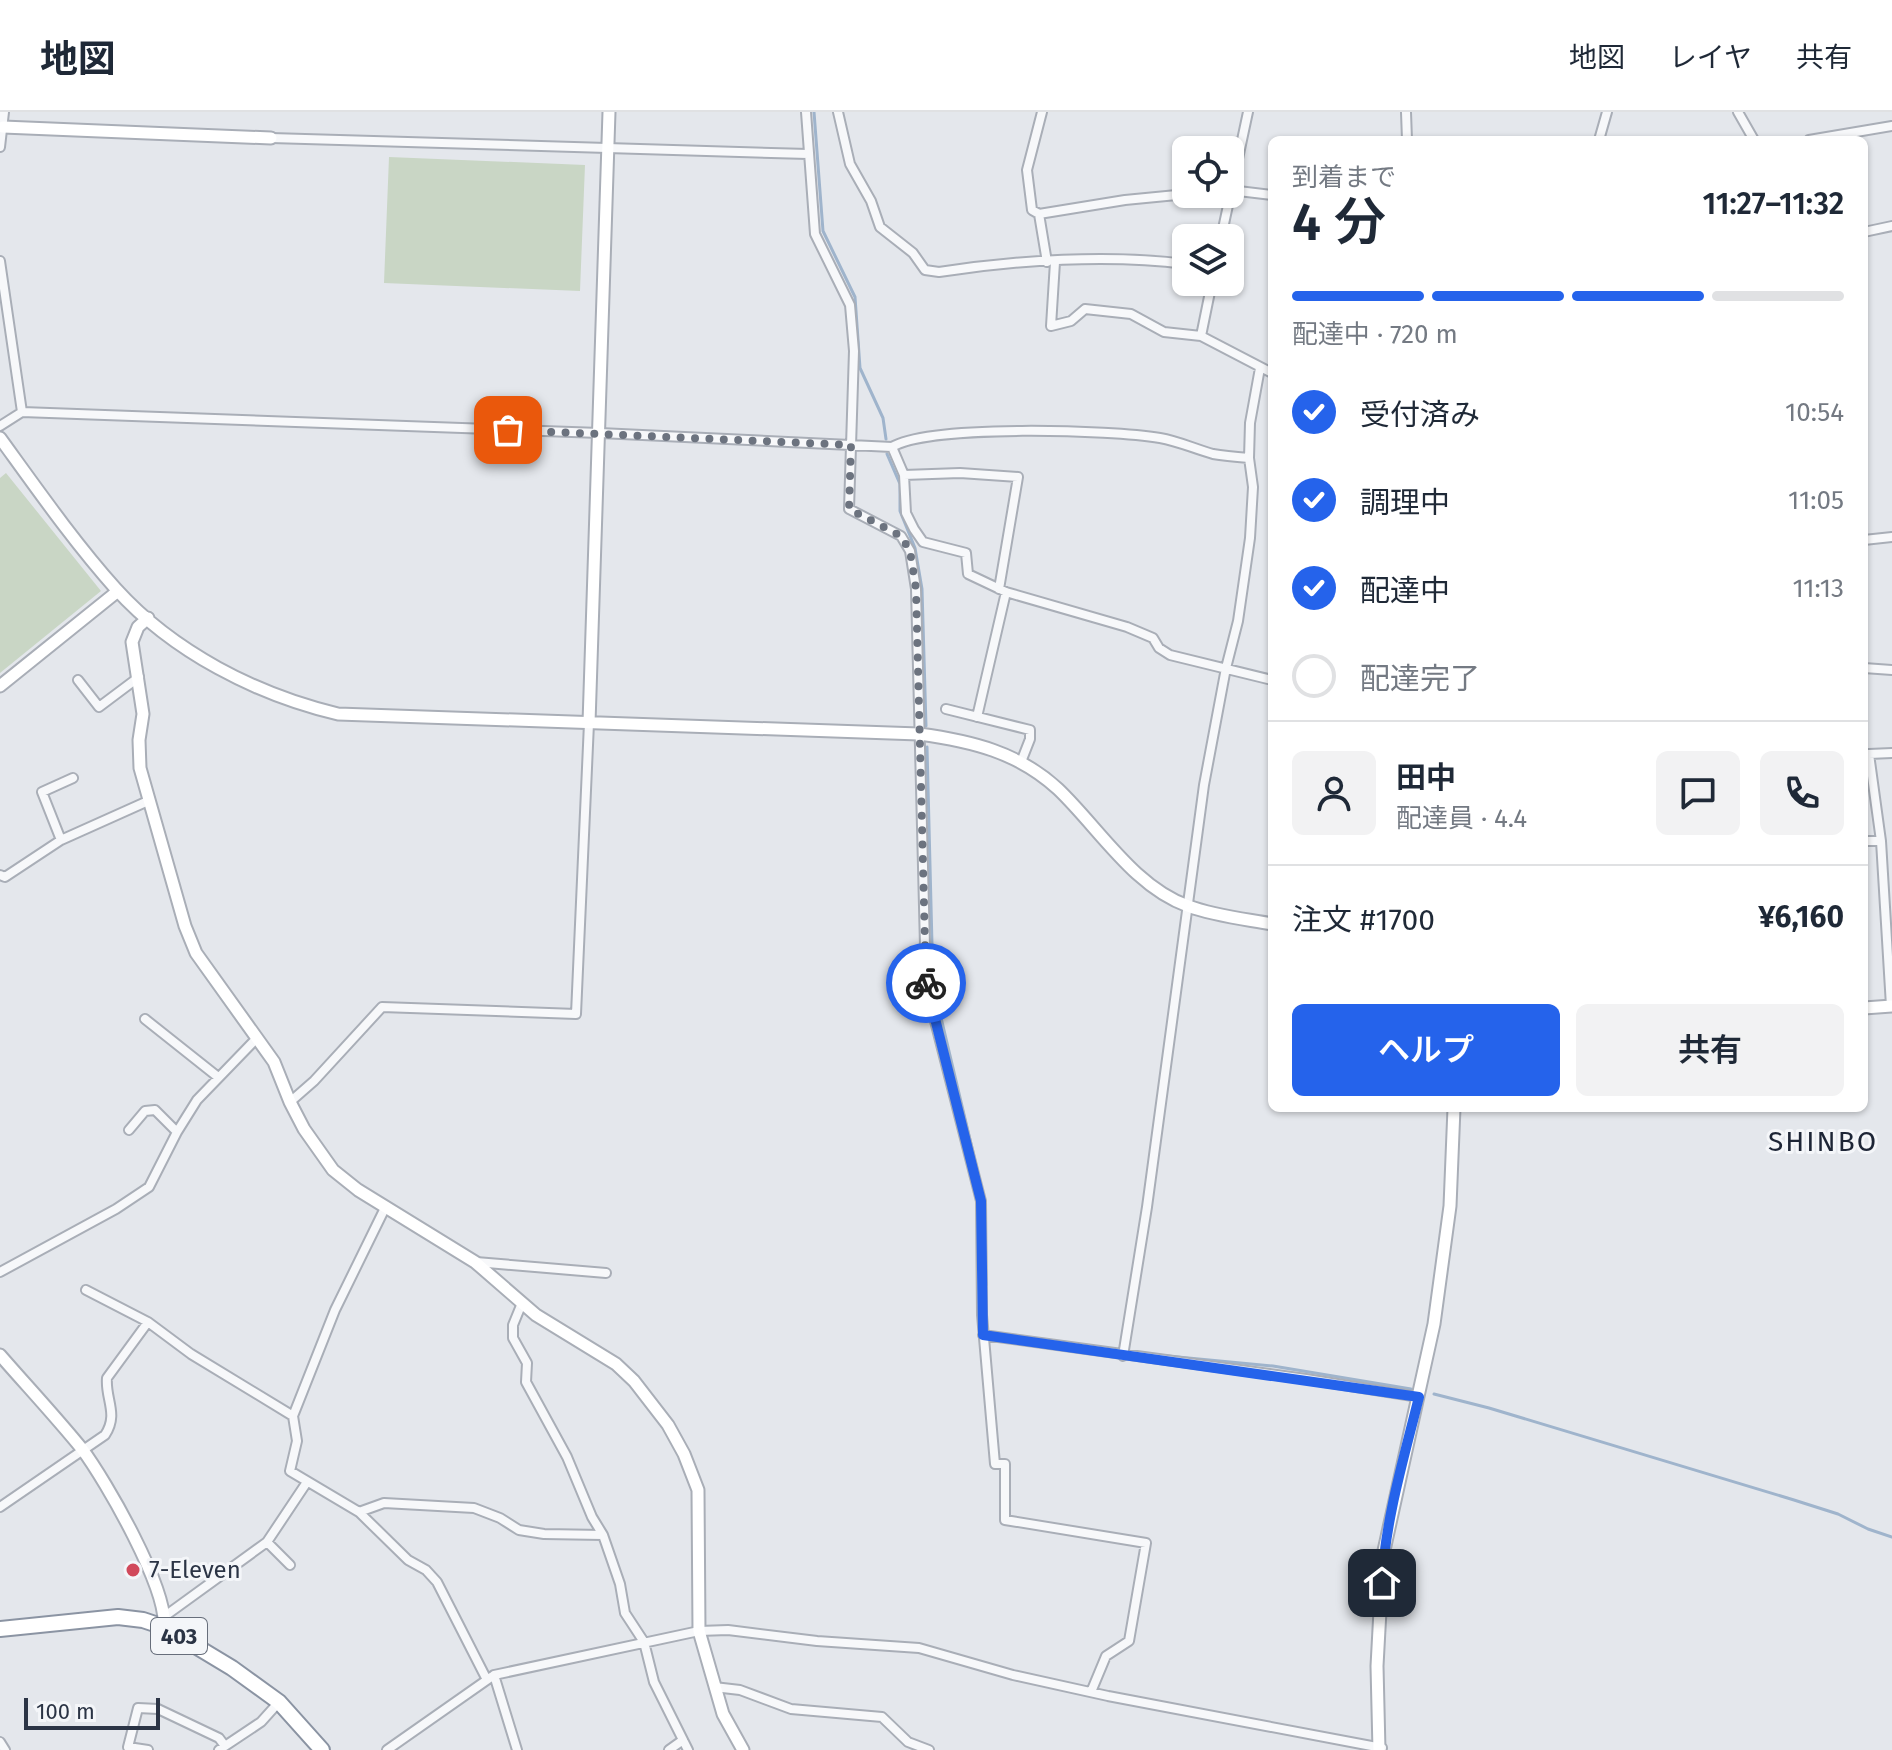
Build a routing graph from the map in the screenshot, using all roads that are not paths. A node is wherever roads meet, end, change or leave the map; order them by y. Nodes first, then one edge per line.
1 (4, 112) edge
2 (609, 112) edge
3 (806, 112) edge
4 (838, 112) edge
5 (1042, 112) edge
6 (1248, 112) edge
7 (1406, 112) edge
8 (1607, 112) edge
9 (1738, 112) edge
10 (1892, 126) edge
11 (3, 127) junction
12 (1243, 136) edge
13 (1407, 136) edge
14 (1600, 136) edge
15 (1752, 136) edge
16 (1833, 136) edge
17 (271, 138) joint
18 (0, 147) edge
19 (608, 147) junction
20 (808, 154) junction
21 (1244, 192) edge
22 (1172, 195) edge
23 (1268, 195) edge
24 (1039, 214) junction
25 (1892, 226) edge
26 (1868, 231) edge
27 (0, 261) edge
28 (1051, 262) junction
29 (1172, 263) edge
30 (1209, 296) edge
31 (1201, 336) junction
32 (1260, 368) junction
33 (1268, 371) edge
34 (22, 412) junction
35 (0, 426) edge
36 (600, 433) junction
37 (0, 438) edge
38 (851, 445) junction
39 (892, 447) junction
40 (1249, 458) junction
41 (904, 475) junction
42 (1892, 537) edge
43 (1868, 540) edge
44 (118, 591) junction
45 (1003, 591) junction
46 (148, 618) junction
47 (1226, 668) junction
48 (1868, 668) edge
49 (1892, 670) edge
50 (139, 677) junction
51 (1268, 679) edge
52 (78, 680) dead end
53 (0, 686) edge
54 (99, 707) junction
55 (946, 709) dead end
56 (977, 717) junction
57 (107, 718) dead end
58 (589, 723) junction
59 (919, 734) junction
60 (1892, 753) edge
61 (1021, 762) junction
62 (73, 778) dead end
63 (148, 801) junction
64 (61, 840) junction
65 (1868, 841) edge
66 (1881, 841) junction
67 (1887, 854) edge
68 (0, 875) edge
69 (1187, 906) junction
70 (1268, 923) edge
71 (1891, 1006) edge
72 (1868, 1008) edge
73 (145, 1019) dead end
74 (256, 1039) junction
75 (218, 1077) junction
76 (290, 1102) junction
77 (1454, 1112) edge
78 (129, 1130) dead end
79 (177, 1132) junction
80 (386, 1206) junction
81 (475, 1262) junction
82 (0, 1272) edge
83 (606, 1273) dead end
84 (86, 1290) dead end
85 (522, 1303) junction
86 (148, 1322) junction
87 (983, 1335) junction
88 (0, 1355) edge
89 (1123, 1356) junction
90 (1419, 1397) junction
91 (293, 1416) junction
92 (82, 1450) junction
93 (307, 1482) junction
94 (0, 1507) edge
95 (359, 1512) junction
96 (603, 1535) junction
97 (267, 1542) junction
98 (290, 1565) dead end
99 (165, 1622) junction
100 (0, 1629) edge
101 (699, 1631) junction
102 (644, 1642) junction
103 (490, 1676) junction
104 (714, 1687) junction
105 (1091, 1692) junction
106 (279, 1702) junction
107 (683, 1740) junction
108 (0, 1742) edge
109 (907, 1746) edge
110 (222, 1748) edge
111 (1381, 1749) edge
112 (5, 1750) edge
113 (148, 1750) edge
114 (322, 1750) edge
115 (387, 1750) edge
116 (517, 1750) edge
117 (669, 1750) edge
118 (688, 1750) edge
119 (743, 1750) edge
120 (929, 1750) edge

1 - 11 street
2 - 19 street
3 - 20 street
4 - 28 street
5 - 24 street
6 - 12 street
7 - 13 street
8 - 14 street
9 - 15 street
10 - 16 street
11 - 17 street
11 - 18 street
17 - 19 street
19 - 20 street
19 - 36 street
20 - 38 street
21 - 23 street
22 - 24 street
24 - 28 street
25 - 26 street
27 - 34 street
28 - 29 street
28 - 31 street
30 - 31 street
31 - 32 street
32 - 33 street
32 - 40 street
34 - 35 street
34 - 36 street
36 - 38 street
36 - 58 street
37 - 44 street
38 - 39 street
38 - 59 street
39 - 40 street
39 - 41 street
40 - 47 street
41 - 45 street
41 - 45 street
42 - 43 street
44 - 46 street
44 - 53 street
45 - 47 street
45 - 56 street
46 - 50 street
46 - 58 street
47 - 51 street
47 - 69 street
48 - 49 street
50 - 54 street
50 - 63 street
52 - 54 street
54 - 57 street
55 - 56 street
56 - 61 street
58 - 59 street
58 - 76 street
59 - 61 street
59 - 87 street
60 - 66 street
61 - 69 street
62 - 64 street
63 - 64 street
63 - 74 street
64 - 68 street
65 - 66 street
66 - 67 street
67 - 71 street
69 - 70 street
69 - 89 street
71 - 72 street
73 - 75 street
74 - 75 street
74 - 76 street
75 - 79 street
76 - 80 street
77 - 90 street
78 - 79 street
79 - 82 street
80 - 81 street
80 - 91 street
81 - 83 street
81 - 85 street
84 - 86 street
85 - 96 street
85 - 101 street
86 - 91 street
86 - 92 street
87 - 89 street
87 - 105 street
88 - 92 street
89 - 90 street
90 - 111 street
91 - 93 street
92 - 94 street
92 - 99 street
93 - 95 street
93 - 97 street
95 - 96 street
95 - 103 street
96 - 102 street
97 - 98 street
97 - 99 street
99 - 100 highway, 403
99 - 106 highway, 403
101 - 102 street
101 - 104 street
101 - 105 street
102 - 103 street
102 - 107 street
103 - 115 street
103 - 116 street
104 - 109 street
104 - 119 street
105 - 111 street
106 - 110 street
106 - 114 highway, 403
107 - 117 street
107 - 118 street
108 - 112 street
109 - 120 street
110 - 113 street

